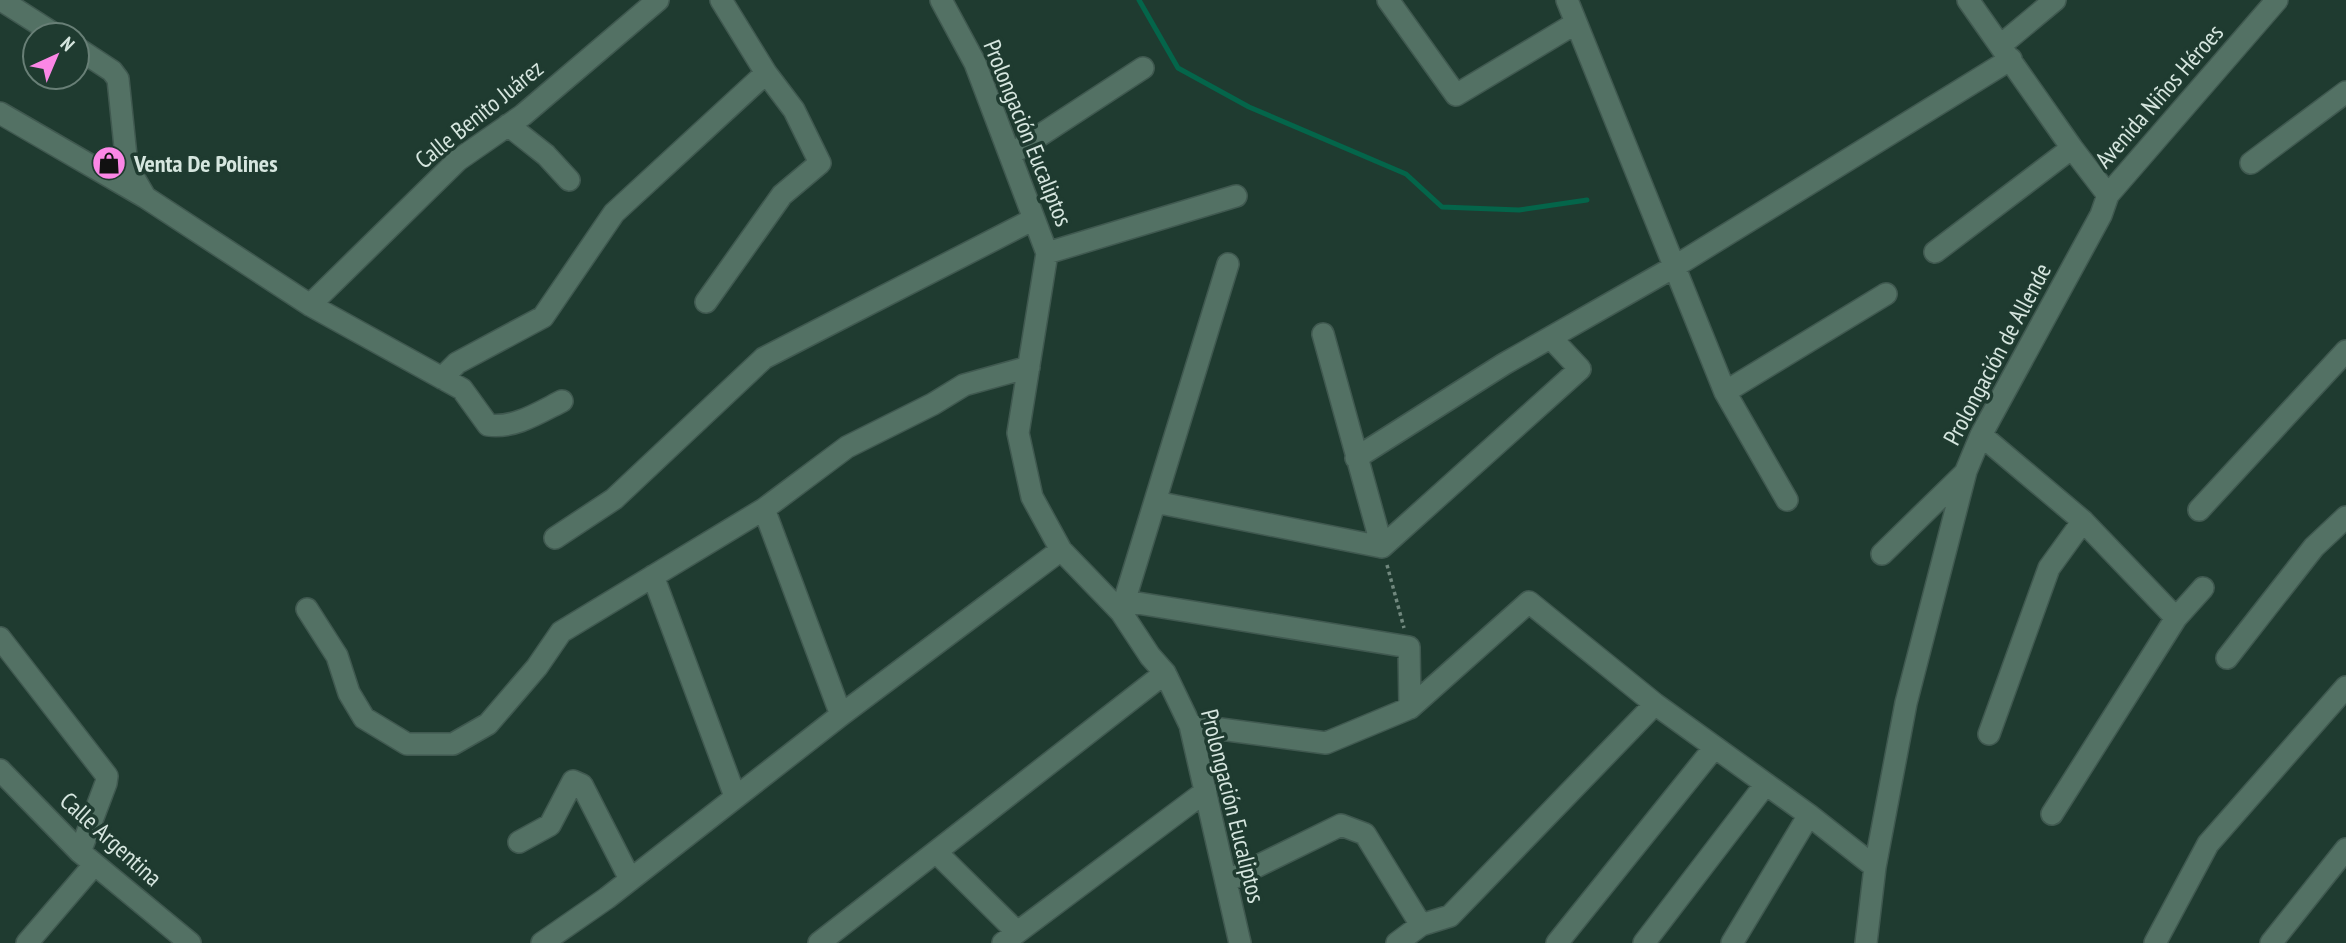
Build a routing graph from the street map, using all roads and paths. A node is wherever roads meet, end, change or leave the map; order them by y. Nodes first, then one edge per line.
1 (1, 0) edge
2 (658, 0) edge
3 (721, 0) edge
4 (941, 0) edge
5 (1388, 0) edge
6 (1567, 0) edge
7 (1968, 0) edge
8 (2055, 0) edge
9 (2277, 0) edge
10 (34, 21) edge
11 (1576, 23) junction
12 (2006, 52) junction
13 (91, 57) edge
14 (1143, 68) dead end
15 (766, 73) junction
16 (2346, 92) edge
17 (0, 113) edge
18 (508, 125) junction
19 (2072, 148) junction
20 (1010, 155) junction
21 (2250, 163) dead end
22 (569, 180) dead end
23 (2108, 195) junction
24 (1236, 196) dead end
25 (145, 197) junction
26 (1034, 219) junction
27 (1934, 252) dead end
28 (1048, 253) junction
29 (1228, 264) dead end
30 (1674, 267) junction
31 (1886, 294) dead end
32 (706, 302) dead end
33 (310, 305) junction
34 (1324, 334) dead end
35 (1551, 338) junction
36 (2346, 351) edge
37 (1028, 367) junction
38 (442, 378) junction
39 (1725, 392) junction
40 (562, 401) dead end
41 (1981, 435) junction
42 (1356, 458) junction
43 (1966, 471) junction
44 (1787, 500) dead end
45 (1155, 502) junction
46 (764, 509) junction
47 (2199, 510) dead end
48 (2346, 517) edge
49 (2083, 521) junction
50 (555, 538) dead end
51 (1382, 547) junction
52 (1061, 550) junction
53 (1882, 554) dead end
54 (653, 576) junction
55 (2203, 588) dead end
56 (1123, 606) junction
57 (307, 609) dead end
58 (2176, 618) junction
59 (0, 638) edge
60 (1409, 648) junction
61 (2227, 658) dead end
62 (1165, 673) junction
63 (2346, 687) edge
64 (1656, 704) junction
65 (1410, 708) junction
66 (841, 715) junction
67 (1190, 725) junction
68 (1989, 734) dead end
69 (1714, 748) junction
70 (0, 770) edge
71 (1765, 785) junction
72 (1206, 791) junction
73 (735, 796) junction
74 (2052, 814) dead end
75 (1809, 815) junction
76 (519, 842) dead end
77 (2346, 849) edge
78 (936, 852) junction
79 (87, 858) junction
80 (1875, 867) junction
81 (630, 879) junction
82 (1227, 881) junction
83 (1869, 912) junction
84 (1421, 925) junction
85 (1009, 937) edge
86 (27, 943) edge
87 (190, 943) edge
88 (542, 943) edge
89 (820, 943) edge
90 (1240, 943) edge
91 (1397, 943) edge
92 (1557, 943) edge
93 (1644, 943) edge
94 (1732, 943) edge
95 (1853, 943) edge
96 (1866, 943) edge
97 (2155, 943) edge
98 (2271, 943) edge

1 - 10 street
2 - 18 street, Calle Benito Juárez
3 - 15 street
4 - 20 street, Prolongación Eucaliptos
5 - 11 street
6 - 11 street
7 - 12 street
8 - 12 street
9 - 23 street, Avenida Niños Héroes
11 - 30 street
12 - 19 street
12 - 30 street
13 - 25 street
14 - 20 street
15 - 32 street
15 - 38 street
16 - 21 street
17 - 25 street
18 - 22 street
18 - 33 street, Calle Benito Juárez
19 - 23 street
19 - 27 street
20 - 26 street, Prolongación Eucaliptos
23 - 41 street, Prolongación de Allende
24 - 28 street
25 - 33 street
26 - 28 street, Prolongación Eucaliptos
26 - 50 street
28 - 37 street, Prolongación Eucaliptos
29 - 45 street
30 - 35 street
30 - 39 street
31 - 39 street
33 - 38 street
34 - 42 street
35 - 42 street
35 - 51 street
36 - 47 street
37 - 46 street
37 - 52 street, Prolongación Eucaliptos
38 - 40 street
39 - 44 street
41 - 43 street, Prolongación de Allende
41 - 49 street
42 - 51 street
43 - 53 street
43 - 80 street, Prolongación de Allende
45 - 51 street
45 - 56 street
46 - 54 street
46 - 66 street
48 - 61 street
49 - 58 street
49 - 68 street
51 - 60 path
52 - 56 street, Prolongación Eucaliptos
52 - 66 street
54 - 57 street
54 - 73 street
55 - 58 street
56 - 60 street
56 - 62 street, Prolongación Eucaliptos
58 - 74 street
59 - 79 street
60 - 65 street
62 - 67 street, Prolongación Eucaliptos
62 - 78 street
63 - 97 street
64 - 65 street
64 - 69 street
64 - 84 street
65 - 67 street
66 - 73 street
67 - 72 street, Prolongación Eucaliptos
69 - 71 street
69 - 92 street
70 - 79 street, Calle Argentina
71 - 75 street
71 - 93 street
72 - 82 street, Prolongación Eucaliptos
72 - 85 street
73 - 81 street
75 - 80 street
75 - 94 street
76 - 81 street
77 - 98 street
78 - 85 street
78 - 89 street
79 - 86 street
79 - 87 street, Calle Argentina
80 - 83 street, Prolongación de Allende
81 - 88 street
82 - 84 street
82 - 90 street, Prolongación Eucaliptos
83 - 95 street
83 - 96 street, Prolongación de Allende
84 - 91 street

